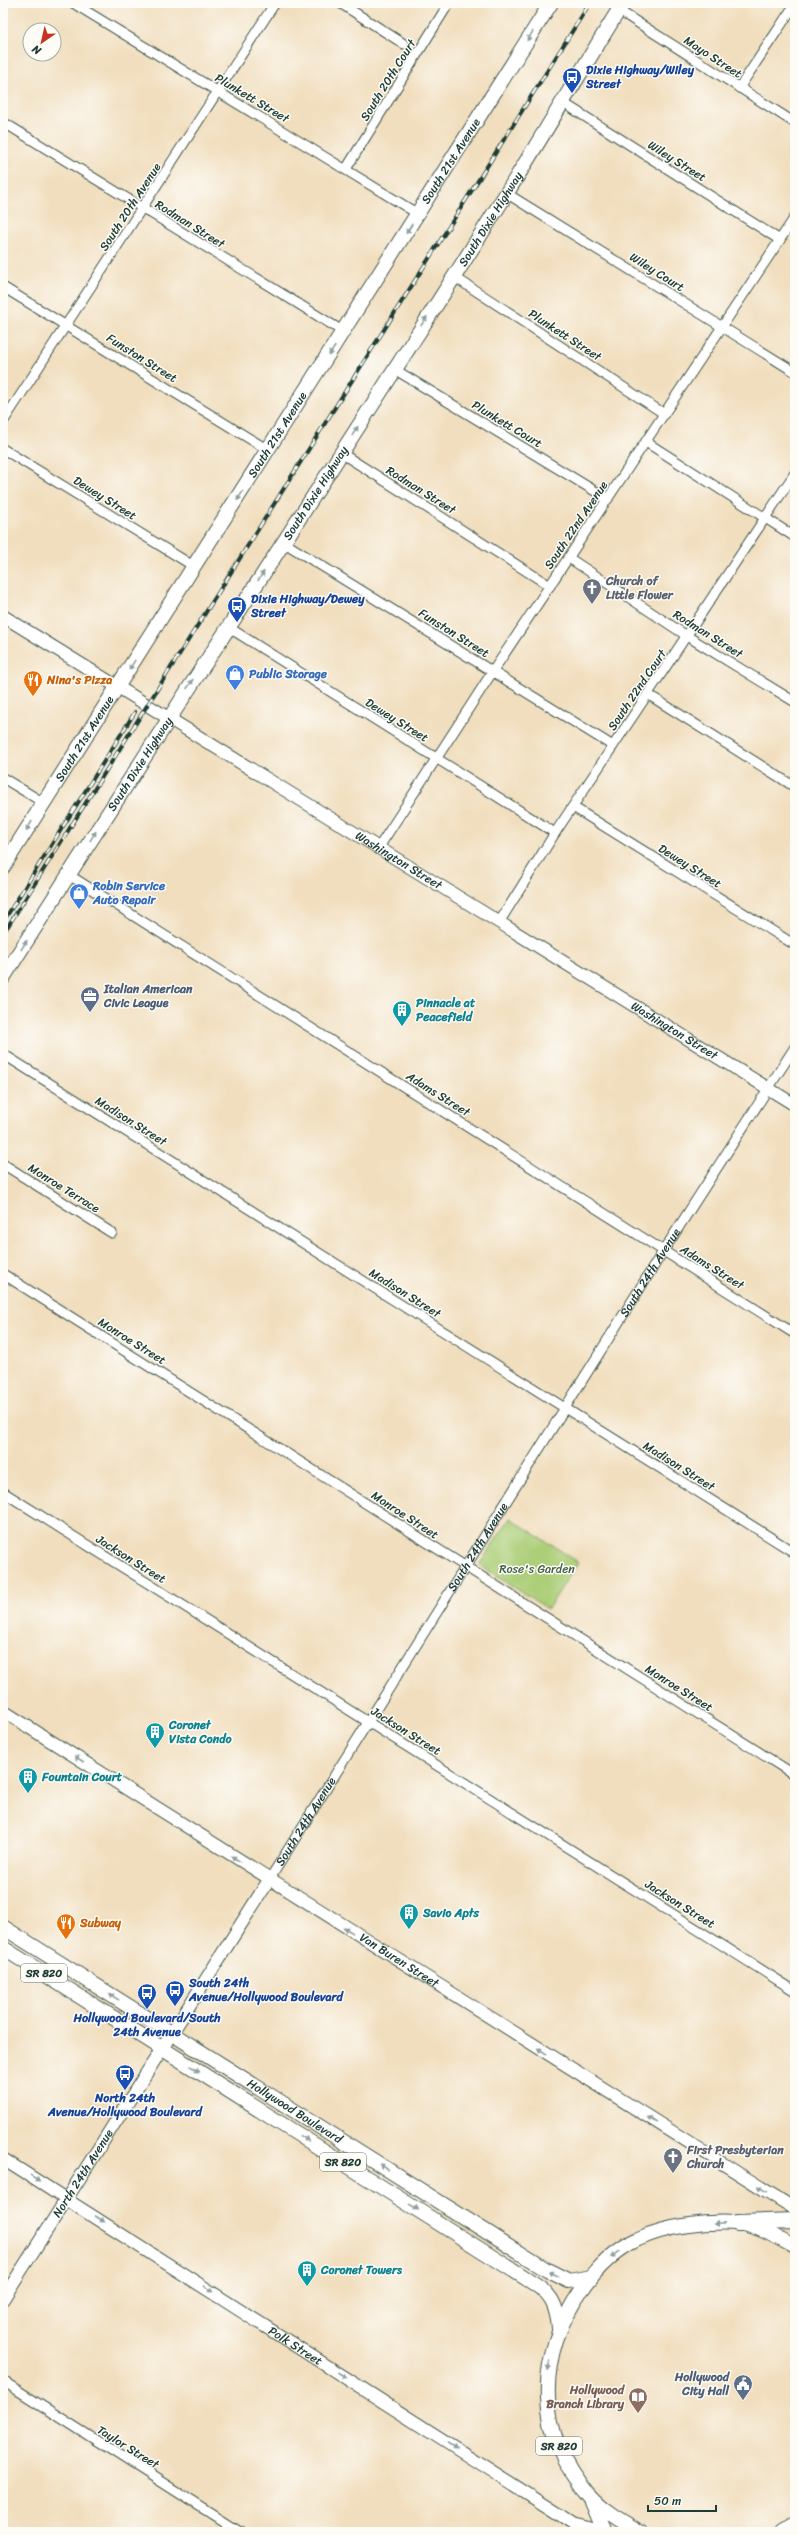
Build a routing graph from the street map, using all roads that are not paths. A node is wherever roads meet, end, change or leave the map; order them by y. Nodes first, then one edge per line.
1 (73, 3) edge
2 (275, 3) edge
3 (340, 3) edge
4 (449, 3) edge
5 (551, 3) edge
6 (795, 4) edge
7 (621, 7) edge
8 (404, 44) dead end
9 (740, 88) junction
10 (219, 92) junction
11 (562, 102) junction
12 (3, 122) edge
13 (795, 123) edge
14 (346, 169) junction
15 (506, 193) junction
16 (143, 209) junction
17 (418, 214) junction
18 (795, 217) edge
19 (780, 240) junction
20 (453, 276) junction
21 (3, 286) edge
22 (66, 326) junction
23 (721, 326) junction
24 (344, 332) junction
25 (394, 369) junction
26 (795, 372) edge
27 (663, 413) junction
28 (3, 422) edge
29 (646, 442) junction
30 (3, 450) edge
31 (268, 450) junction
32 (341, 453) junction
33 (795, 474) edge
34 (608, 499) junction
35 (765, 519) junction
36 (795, 537) edge
37 (283, 542) junction
38 (569, 558) junction
39 (195, 567) junction
40 (550, 586) junction
41 (3, 616) edge
42 (228, 627) junction
43 (687, 636) junction
44 (493, 671) junction
45 (118, 687) junction
46 (649, 695) junction
47 (795, 702) edge
48 (168, 717) junction
49 (613, 746) junction
50 (436, 759) junction
51 (3, 778) edge
52 (795, 787) edge
53 (44, 803) junction
54 (573, 808) junction
55 (555, 833) junction
56 (379, 847) junction
57 (3, 867) edge
58 (69, 875) junction
59 (500, 921) junction
60 (795, 945) edge
61 (3, 978) edge
62 (795, 1047) edge
63 (3, 1054) edge
64 (768, 1088) junction
65 (795, 1105) edge
66 (3, 1164) edge
67 (112, 1233) dead end
68 (664, 1250) junction
69 (3, 1274) edge
70 (795, 1334) edge
71 (565, 1408) junction
72 (3, 1492) edge
73 (795, 1554) edge
74 (465, 1567) junction
75 (3, 1711) edge
76 (368, 1722) junction
77 (795, 1775) edge
78 (269, 1880) junction
79 (3, 1927) edge
80 (3, 1948) edge
81 (25, 1962) junction
82 (71, 1970) junction
83 (795, 1991) edge
84 (171, 2032) junction
85 (162, 2048) junction
86 (3, 2158) edge
87 (67, 2198) junction
88 (795, 2210) edge
89 (795, 2221) edge
90 (737, 2223) junction
91 (795, 2247) edge
92 (591, 2277) junction
93 (3, 2299) edge
94 (559, 2328) junction
95 (3, 2381) edge
96 (589, 2495) junction
97 (795, 2524) edge
98 (582, 2528) edge
99 (622, 2528) edge
100 (240, 2532) edge
101 (605, 2532) edge
102 (640, 2532) edge
103 (782, 2532) edge

1 - 10 street, Plunkett Street
2 - 10 street, South 20th Avenue
3 - 8 street
4 - 14 street, South 20th Court
5 -> 17 main road, South 21st Avenue
6 - 9 street
7 - 9 street, Mayo Street
7 - 11 main road, South Dixie Highway
9 - 13 street, Mayo Street
10 - 14 street, Plunkett Street
10 - 16 street, South 20th Avenue
11 - 15 main road, South Dixie Highway
11 - 19 street, Wiley Street
12 - 16 street, Rodman Street
14 - 17 street, Plunkett Street
15 - 20 main road, South Dixie Highway
15 - 23 street, Wiley Court
16 - 22 street, South 20th Avenue
16 - 24 street, Rodman Street
17 -> 24 main road, South 21st Avenue
18 - 19 street, South 22nd Avenue
19 - 23 street, South 22nd Avenue
25 -> 20 main road, South Dixie Highway
20 - 27 street, Plunkett Street
21 - 22 street, Funston Street
22 - 28 street, South 20th Avenue
22 - 31 street, Funston Street
23 - 26 street, Wiley Court
23 - 27 street, South 22nd Avenue
24 -> 31 main road, South 21st Avenue
32 -> 25 main road, South Dixie Highway
25 - 34 street, Plunkett Court
27 - 29 street, South 22nd Avenue
29 - 34 street, South 22nd Avenue
29 - 35 street
30 - 39 street, Dewey Street
31 -> 39 main road, South 21st Avenue
32 - 37 main road, South Dixie Highway
32 - 40 street, Rodman Street
33 - 35 street, South 22nd Court
34 - 38 street, South 22nd Avenue
35 - 36 street
35 - 43 street, South 22nd Court
42 -> 37 main road, South Dixie Highway
37 - 44 street, Funston Street
38 - 40 street, South 22nd Avenue
38 - 43 street, Rodman Street
39 -> 45 main road, South 21st Avenue
40 - 44 street, South 22nd Avenue
41 - 45 main road, Washington Street
48 -> 42 main road, South Dixie Highway
42 - 50 street, Dewey Street
43 - 46 street, South 22nd Court
43 - 47 street, Rodman Street
44 - 49 street, Funston Street
44 - 50 street, South 22nd Avenue
45 - 48 main road, Washington Street
45 - 53 main road, South 21st Avenue
46 - 49 street, South 22nd Court
46 - 52 street
48 - 56 main road, Washington Street
58 -> 48 main road, South Dixie Highway
49 - 54 street, South 22nd Court
50 - 55 street, Dewey Street
50 - 56 street, South 22nd Avenue
51 - 53 street
53 -> 57 main road, South 21st Avenue
54 - 55 street, South 22nd Court
54 - 60 street, Dewey Street
55 - 59 street, South 22nd Court
56 - 59 main road, Washington Street
61 -> 58 main road, South Dixie Highway
58 - 68 street, Adams Street
59 - 64 main road, Washington Street
62 - 64 street, South 24th Avenue
63 - 71 street, Madison Street
64 - 65 main road, Washington Street
64 - 68 street, South 24th Avenue
66 - 67 street, Monroe Terrace
68 - 70 street, Adams Street
68 - 71 street, South 24th Avenue
69 - 74 street, Monroe Street
71 - 73 street, Madison Street
71 - 74 street, South 24th Avenue
72 - 76 street, Jackson Street
74 - 76 street, South 24th Avenue
74 - 77 street, Monroe Street
78 -> 75 main road, Van Buren Street
76 - 78 street, South 24th Avenue
76 - 83 street, Jackson Street
78 - 84 main road, South 24th Avenue
88 -> 78 main road, Van Buren Street
79 - 82 main road, Hollywood Boulevard / SR 820
80 - 81 main road, Hollywood Boulevard / SR 820
81 - 82 main road
81 - 85 main road, Hollywood Boulevard / SR 820
84 -> 82 main road, Hollywood Boulevard / SR 820
84 - 85 main road, South 24th Avenue
92 -> 84 main road, Hollywood Boulevard / SR 820
85 - 87 main road, North 24th Avenue
85 -> 94 main road, Hollywood Boulevard / SR 820
86 -> 87 main road, Polk Street
87 - 93 main road, North 24th Avenue
87 -> 98 main road, Polk Street
89 - 90 highway
90 - 91 main road
90 -> 92 main road
92 - 94 main road
94 -> 96 main road, SR 820
95 - 100 street, Taylor Street
96 - 99 main road, SR 820
96 - 101 main road
97 - 103 main road
98 - 101 main road
99 - 102 main road, SR 820

